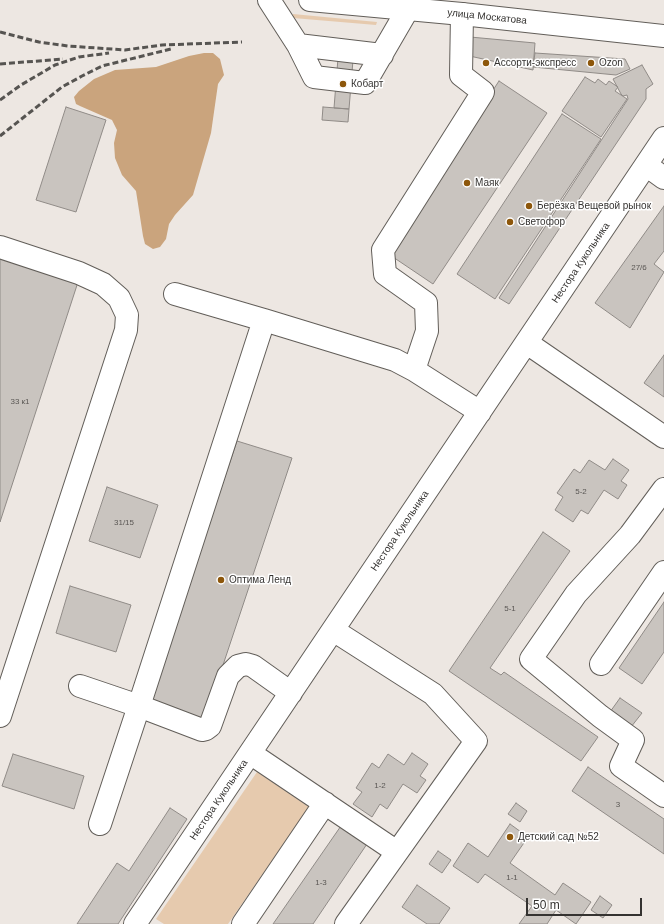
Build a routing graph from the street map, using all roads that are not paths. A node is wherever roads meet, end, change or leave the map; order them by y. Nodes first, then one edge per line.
1 (269, 0) edge
2 (310, 0) edge
3 (408, 9) junction
4 (462, 14) junction
5 (664, 36) edge
6 (298, 46) junction
7 (382, 55) junction
8 (664, 138) edge
9 (646, 165) junction
10 (664, 178) edge
11 (0, 247) edge
12 (175, 294) dead end
13 (264, 320) junction
14 (527, 343) junction
15 (414, 370) junction
16 (480, 412) junction
17 (664, 438) edge
18 (664, 489) edge
19 (664, 572) edge
20 (333, 630) junction
21 (601, 664) dead end
22 (80, 686) dead end
23 (291, 693) junction
24 (139, 706) junction
25 (0, 716) edge
26 (250, 753) junction
27 (664, 796) edge
28 (325, 803) junction
29 (100, 824) dead end
30 (397, 852) junction
31 (148, 904) junction
32 (135, 924) edge
33 (157, 924) edge
34 (243, 924) edge
35 (346, 924) edge

1 - 6 street
2 - 3 street, улица Москатова
3 - 4 street, улица Москатова
3 - 7 street
4 - 5 street, улица Москатова
4 - 15 street
6 - 7 street
6 - 7 street
8 - 9 street, Нестора Кукольника
9 - 10 street
9 - 14 street, Нестора Кукольника
11 - 25 street
12 - 13 street
13 - 15 street
13 - 24 street
14 - 16 street, Нестора Кукольника
14 - 17 street
15 - 16 street
16 - 20 street, Нестора Кукольника
18 - 27 street
19 - 21 street
20 - 23 street, Нестора Кукольника
20 - 30 street
22 - 24 street
23 - 24 street
23 - 26 street, Нестора Кукольника
24 - 29 street
26 - 28 street
26 - 31 street, Нестора Кукольника
28 - 30 street
28 - 34 street
30 - 35 street
31 - 32 street, Нестора Кукольника
31 - 33 street

